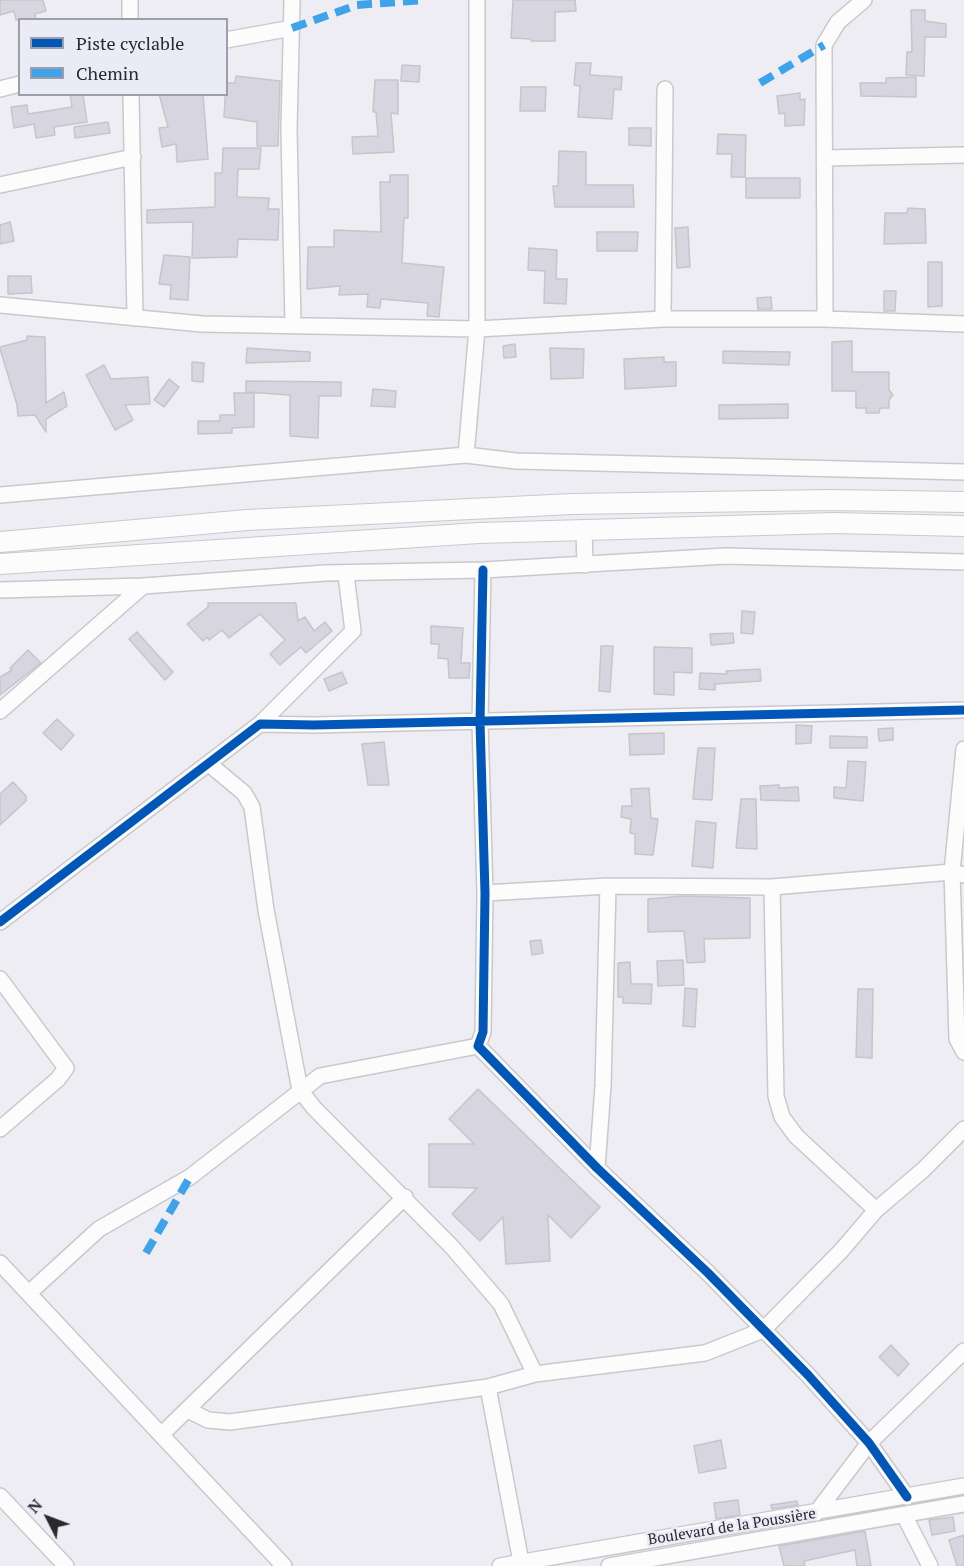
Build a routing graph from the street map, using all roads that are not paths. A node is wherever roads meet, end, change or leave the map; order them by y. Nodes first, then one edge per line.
1 (130, 0) edge
2 (292, 0) edge
3 (477, 0) edge
4 (864, 0) edge
5 (130, 18) edge
6 (292, 28) junction
7 (228, 40) edge
8 (18, 84) edge
9 (665, 88) dead end
10 (0, 89) edge
11 (131, 96) edge
12 (964, 155) edge
13 (133, 157) junction
14 (825, 158) junction
15 (0, 185) edge
16 (0, 305) edge
17 (135, 318) junction
18 (663, 319) junction
19 (825, 319) junction
20 (293, 324) junction
21 (964, 324) edge
22 (477, 329) junction
23 (466, 455) junction
24 (964, 472) edge
25 (0, 495) edge
26 (964, 502) edge
27 (964, 526) edge
28 (584, 530) junction
29 (0, 542) edge
30 (964, 562) edge
31 (0, 564) edge
32 (585, 565) junction
33 (483, 570) junction
34 (346, 575) junction
35 (143, 586) junction
36 (0, 590) edge
37 (964, 710) edge
38 (0, 711) edge
39 (480, 722) junction
40 (260, 724) junction
41 (964, 749) edge
42 (209, 764) junction
43 (958, 873) edge
44 (608, 886) junction
45 (772, 887) junction
46 (485, 893) junction
47 (0, 922) edge
48 (0, 980) edge
49 (478, 1046) junction
50 (964, 1052) edge
51 (300, 1090) junction
52 (0, 1129) edge
53 (964, 1129) edge
54 (597, 1168) junction
55 (405, 1197) junction
56 (876, 1210) junction
57 (0, 1263) edge
58 (29, 1293) junction
59 (764, 1330) junction
60 (964, 1351) edge
61 (535, 1374) junction
62 (488, 1387) junction
63 (188, 1410) junction
64 (161, 1435) junction
65 (869, 1443) junction
66 (964, 1485) edge
67 (0, 1496) edge
68 (907, 1497) junction
69 (964, 1504) edge
70 (816, 1513) junction
71 (904, 1515) junction
72 (702, 1550) junction
73 (521, 1562) junction
74 (66, 1566) edge
75 (284, 1566) edge
76 (500, 1566) edge
77 (609, 1566) edge
78 (705, 1566) edge
79 (930, 1566) edge

1 - 5 street
2 - 6 street
3 - 22 street
4 - 14 street
6 - 7 street
6 - 20 street
8 - 10 street
9 - 18 street
11 - 13 street
12 - 14 street
13 - 15 street
13 - 17 street
14 - 19 street
16 - 17 street
17 - 20 street
18 - 19 street
18 - 22 street
19 - 21 street
20 - 22 street
22 - 23 street
23 - 24 street
23 - 25 street
26 - 29 main road
27 - 28 main road
28 - 31 main road
28 - 32 street
30 - 32 street
32 - 33 street
33 - 34 street
33 - 39 street
34 - 35 street
34 - 40 street
35 - 36 street
35 - 38 street
37 - 39 street
39 - 40 street
39 - 46 street
40 - 42 street
41 - 43 street
42 - 47 street
42 - 51 street
43 - 45 street
43 - 50 street
44 - 45 street
44 - 46 street
44 - 54 street
45 - 56 street
46 - 49 street
48 - 52 street
49 - 51 street
49 - 54 street
51 - 55 street
51 - 58 street
53 - 56 street
54 - 59 street
55 - 61 street
55 - 63 street
56 - 59 street
57 - 58 street
58 - 64 street
59 - 61 street
59 - 65 street
60 - 65 street
61 - 62 street
62 - 63 street
62 - 73 street
63 - 64 street
64 - 75 street
65 - 68 street
65 - 70 street
66 - 68 street, Boulevard de la Poussière
67 - 74 street
68 - 70 street, Boulevard de la Poussière
69 - 71 street, Boulevard de la Poussière
70 - 73 street, Boulevard de la Poussière
71 - 72 street, Boulevard de la Poussière
71 - 79 street
72 - 77 street, Boulevard de la Poussière
72 - 78 street
73 - 76 street, Boulevard de la Poussière

